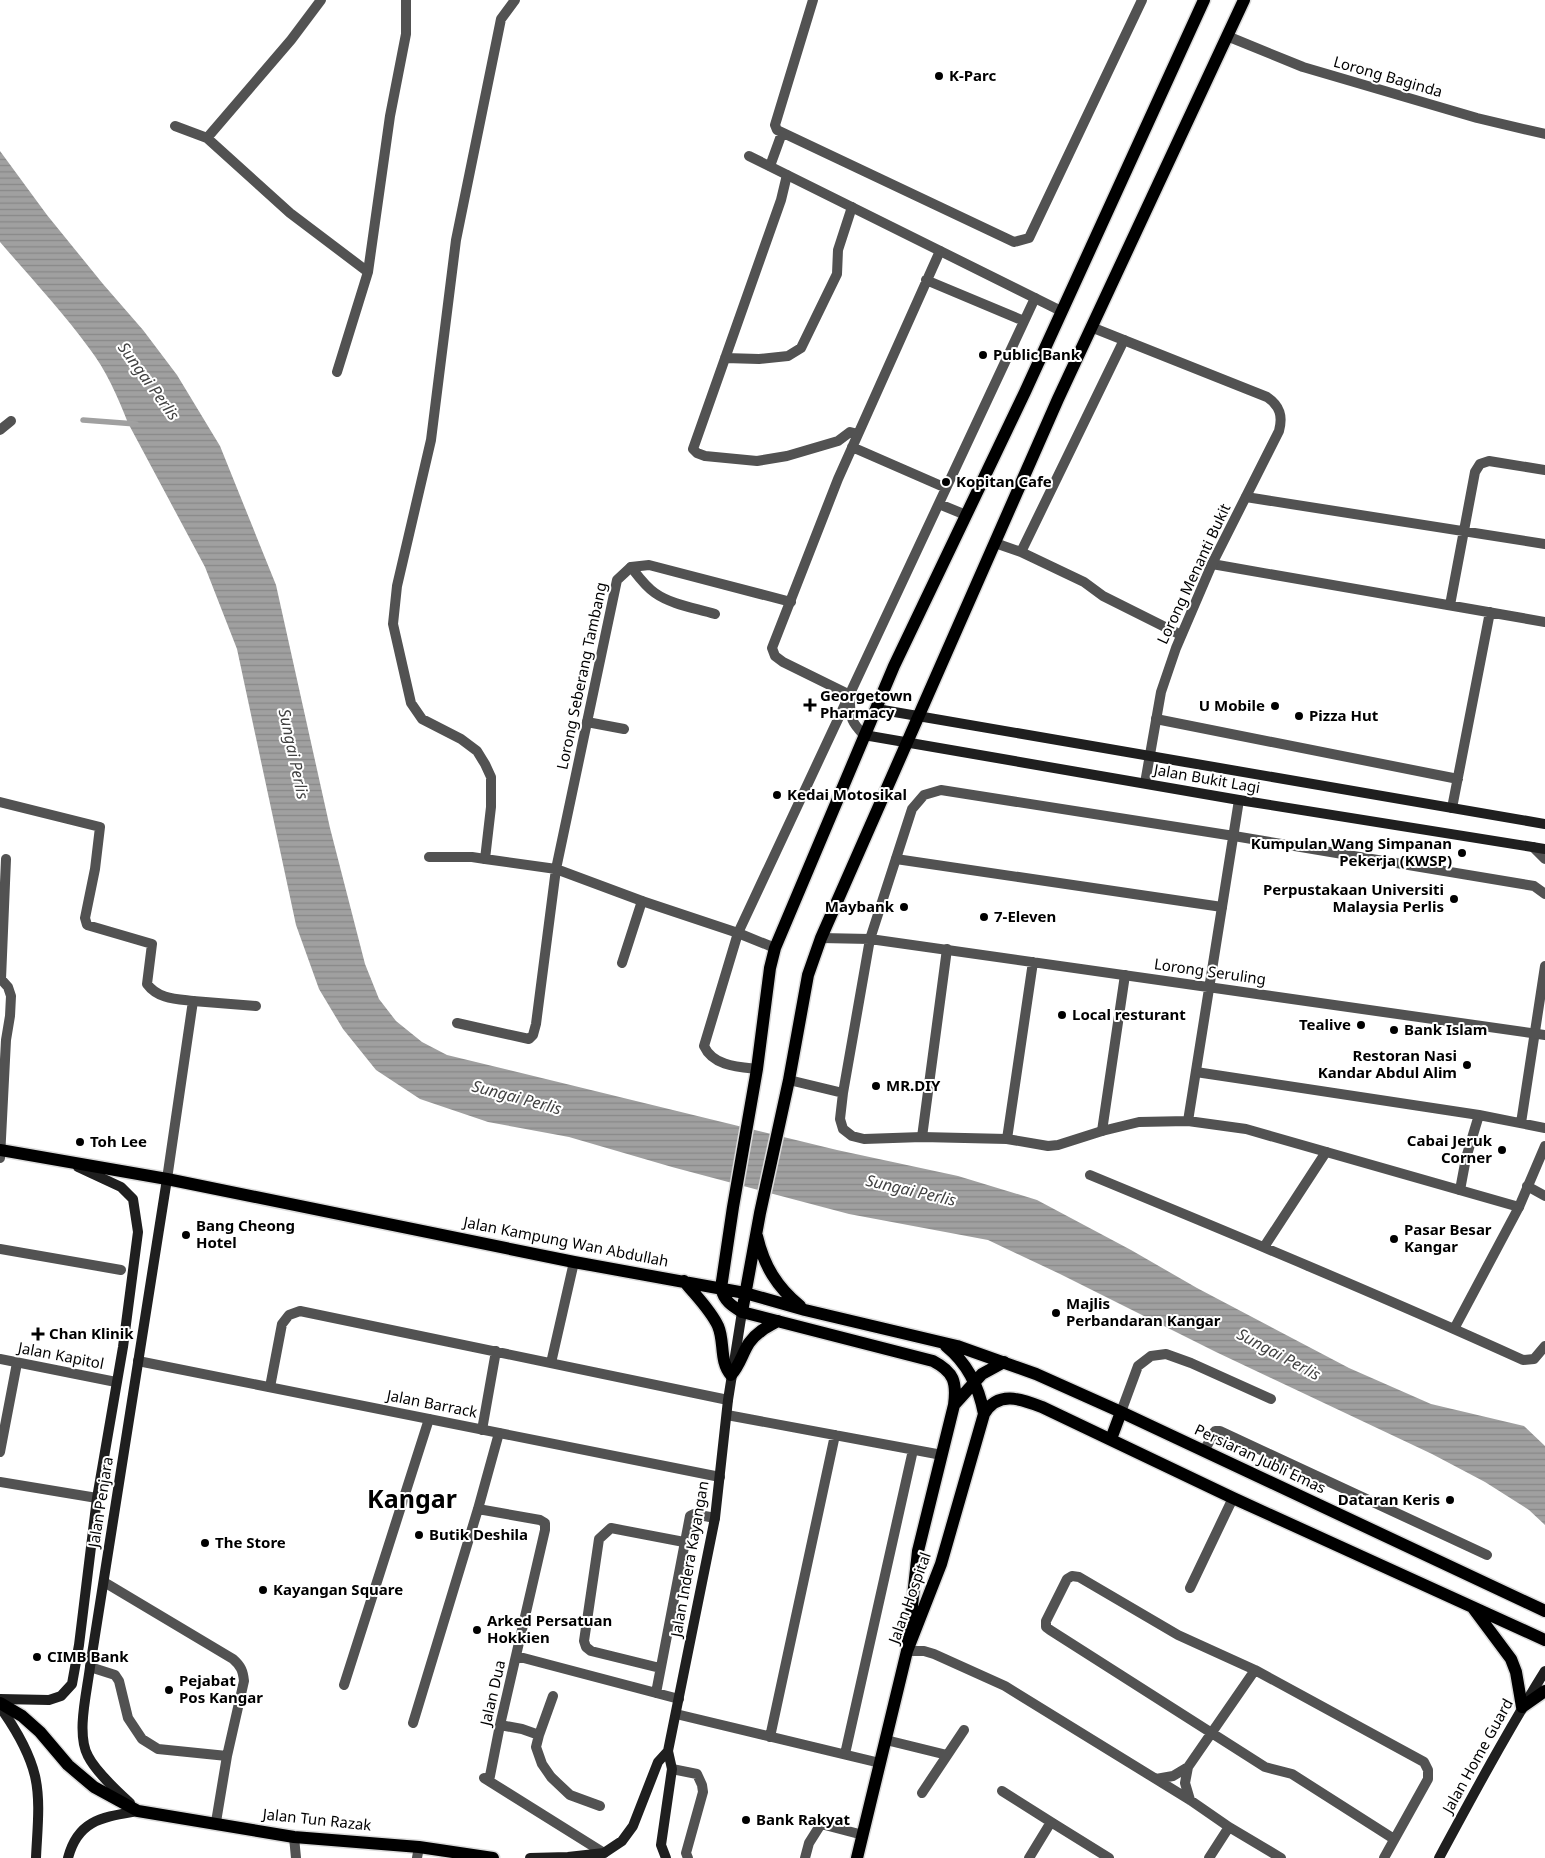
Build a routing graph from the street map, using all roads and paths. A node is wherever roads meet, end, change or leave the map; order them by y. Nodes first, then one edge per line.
1 (321, 0) edge
2 (406, 0) edge
3 (515, 0) edge
4 (813, 0) edge
5 (1142, 0) edge
6 (1204, 0) edge
7 (1244, 0) edge
8 (1227, 36) junction
9 (175, 126) dead end
10 (782, 134) junction
11 (1545, 134) edge
12 (207, 138) junction
13 (749, 156) dead end
14 (770, 166) junction
15 (787, 174) junction
16 (852, 207) junction
17 (940, 251) junction
18 (368, 272) junction
19 (926, 280) junction
20 (1035, 298) junction
21 (1061, 311) junction
22 (1024, 321) junction
23 (1091, 327) junction
24 (1124, 340) junction
25 (725, 358) junction
26 (337, 372) dead end
27 (11, 421) dead end
28 (0, 430) edge
29 (858, 434) junction
30 (852, 447) junction
31 (1545, 470) edge
32 (946, 488) junction
33 (1246, 497) junction
34 (939, 504) junction
35 (966, 515) junction
36 (1464, 532) junction
37 (995, 543) junction
38 (1545, 544) edge
39 (1021, 552) junction
40 (1212, 564) junction
41 (631, 567) junction
42 (791, 602) junction
43 (1450, 605) junction
44 (1490, 612) junction
45 (715, 614) dead end
46 (1545, 622) edge
47 (1181, 635) junction
48 (850, 695) junction
49 (877, 709) junction
50 (919, 717) junction
51 (1156, 719) junction
52 (587, 722) junction
53 (624, 729) dead end
54 (864, 735) junction
55 (907, 742) junction
56 (1150, 756) junction
57 (1458, 779) junction
58 (1144, 783) junction
59 (1239, 800) junction
60 (0, 802) edge
61 (1452, 808) junction
62 (1545, 824) edge
63 (1234, 836) junction
64 (1533, 847) junction
65 (1545, 849) edge
66 (429, 857) dead end
67 (6, 859) dead end
68 (485, 859) junction
69 (896, 859) junction
70 (1545, 859) edge
71 (556, 869) junction
72 (1545, 894) edge
73 (642, 901) junction
74 (1222, 907) junction
75 (738, 933) junction
76 (821, 938) junction
77 (870, 939) junction
78 (775, 948) junction
79 (947, 949) junction
80 (1033, 962) junction
81 (622, 963) dead end
82 (1545, 966) edge
83 (1125, 975) junction
84 (1, 979) edge
85 (1209, 987) junction
86 (193, 1002) junction
87 (256, 1006) dead end
88 (457, 1023) dead end
89 (1534, 1034) junction
90 (1545, 1035) edge
91 (757, 1069) junction
92 (1196, 1072) junction
93 (789, 1080) junction
94 (843, 1093) junction
95 (1479, 1115) junction
96 (1188, 1121) junction
97 (1521, 1123) junction
98 (1545, 1128) edge
99 (1102, 1131) junction
100 (922, 1137) junction
101 (1007, 1139) junction
102 (1545, 1146) edge
103 (1326, 1152) junction
104 (0, 1153) edge
105 (71, 1163) junction
106 (1090, 1175) dead end
107 (167, 1179) junction
108 (1527, 1186) junction
109 (1460, 1190) junction
110 (1545, 1196) edge
111 (1519, 1207) junction
112 (756, 1231) junction
113 (1264, 1247) junction
114 (0, 1249) edge
115 (574, 1262) junction
116 (121, 1270) dead end
117 (684, 1281) junction
118 (722, 1288) junction
119 (744, 1293) junction
120 (805, 1310) junction
121 (742, 1312) junction
122 (778, 1321) junction
123 (1454, 1328) junction
124 (942, 1342) junction
125 (957, 1346) joint
126 (1545, 1346) edge
127 (496, 1351) junction
128 (0, 1359) edge
129 (138, 1361) junction
130 (16, 1362) junction
131 (1004, 1362) junction
132 (551, 1363) junction
133 (731, 1374) junction
134 (116, 1382) junction
135 (974, 1382) junction
136 (270, 1387) junction
137 (1271, 1399) dead end
138 (728, 1400) junction
139 (954, 1405) junction
140 (1121, 1412) junction
141 (984, 1414) junction
142 (727, 1415) junction
143 (429, 1419) junction
144 (482, 1430) junction
145 (499, 1433) junction
146 (835, 1435) junction
147 (1111, 1440) junction
148 (913, 1450) junction
149 (1204, 1451) junction
150 (0, 1452) edge
151 (942, 1455) junction
152 (720, 1477) junction
153 (0, 1482) edge
154 (96, 1498) junction
155 (1233, 1498) junction
156 (478, 1510) junction
157 (716, 1518) junction
158 (684, 1542) junction
159 (1488, 1555) dead end
160 (104, 1582) junction
161 (1190, 1588) dead end
162 (1471, 1606) junction
163 (1545, 1611) edge
164 (1545, 1640) edge
165 (907, 1651) junction
166 (516, 1656) junction
167 (90, 1667) junction
168 (660, 1668) junction
169 (1255, 1670) junction
170 (1545, 1671) edge
171 (344, 1685) dead end
172 (1545, 1691) edge
173 (656, 1693) junction
174 (553, 1696) dead end
175 (679, 1699) junction
176 (0, 1701) edge
177 (0, 1707) edge
178 (1522, 1707) junction
179 (676, 1714) junction
180 (413, 1723) dead end
181 (500, 1725) junction
182 (964, 1730) dead end
183 (1211, 1734) junction
184 (539, 1735) junction
185 (770, 1737) junction
186 (886, 1740) junction
187 (668, 1751) junction
188 (845, 1754) junction
189 (947, 1755) junction
190 (227, 1756) junction
191 (880, 1763) junction
192 (1188, 1767) junction
193 (672, 1769) junction
194 (1156, 1779) junction
195 (1002, 1791) dead end
196 (922, 1793) dead end
197 (1190, 1800) junction
198 (600, 1806) dead end
199 (138, 1811) junction
200 (216, 1822) junction
201 (1051, 1822) junction
202 (1229, 1827) junction
203 (863, 1834) junction
204 (294, 1836) junction
205 (1394, 1839) junction
206 (418, 1852) edge
207 (604, 1853) junction
208 (859, 1857) edge
209 (36, 1858) edge
210 (68, 1858) edge
211 (296, 1858) edge
212 (493, 1858) edge
213 (530, 1858) edge
214 (666, 1858) edge
215 (688, 1858) edge
216 (805, 1858) edge
217 (1029, 1858) edge
218 (1109, 1858) edge
219 (1209, 1858) edge
220 (1281, 1858) edge
221 (1384, 1858) edge
222 (1439, 1858) edge

1 - 12 street
2 - 18 street
3 - 68 street
4 - 10 street
5 - 10 street
6 - 21 main road
7 - 8 main road
8 - 11 street, Lorong Baginda
8 - 23 main road
9 - 12 street
10 - 14 street
12 - 18 street
13 - 14 street
14 - 15 street
15 - 16 street
15 - 25 street
16 - 17 street
16 - 25 street
17 - 19 street
17 - 20 street
18 - 26 street
19 - 22 street
19 - 29 street
20 - 21 street
20 - 22 street
21 - 35 main road
22 - 32 street
23 - 24 street
23 - 37 main road
24 - 33 street, Lorong Menanti Bukit
24 - 39 street
25 - 29 street
27 - 28 street
29 - 30 street
30 - 32 street
30 - 42 street
31 - 36 street
32 - 34 street
33 - 36 street
33 - 40 street, Lorong Menanti Bukit
34 - 35 street
34 - 48 street
35 - 49 main road
36 - 38 street
36 - 43 street
37 - 39 street
37 - 50 main road
39 - 47 street
40 - 43 street
40 - 47 street, Lorong Menanti Bukit
41 - 42 street
41 - 45 street
41 - 52 street, Lorong Seberang Tambang
42 - 48 street
43 - 44 street
44 - 46 street
44 - 57 street
47 - 51 street, Lorong Menanti Bukit
48 - 54 street
48 - 75 street
49 - 50 street, Jalan Bukit Lagi
49 - 54 main road
50 - 55 main road
50 - 56 street, Jalan Bukit Lagi
51 - 56 street, Lorong Menanti Bukit
51 - 57 street
52 - 53 street
52 - 71 street, Lorong Seberang Tambang
54 - 55 street, Jalan Bukit Lagi
54 - 78 main road
55 - 58 street, Jalan Bukit Lagi
55 - 76 main road
56 - 58 street, Lorong Menanti Bukit
56 - 61 street, Jalan Bukit Lagi
57 - 61 street
58 - 59 street, Jalan Bukit Lagi
59 - 63 street
59 - 64 street, Jalan Bukit Lagi
60 - 86 street
61 - 62 street, Jalan Bukit Lagi
63 - 69 street
63 - 72 street
63 - 74 street
64 - 65 street, Jalan Bukit Lagi
64 - 70 street
66 - 68 street
67 - 84 street
68 - 71 street
69 - 74 street
69 - 77 street
71 - 73 street
71 - 88 street, Lorong Seberang Tambang
73 - 75 street
73 - 81 street
74 - 85 street
75 - 78 street
75 - 91 street
76 - 77 street, Lorong Seruling
76 - 93 main road
77 - 79 street, Lorong Seruling
77 - 94 street
78 - 91 main road
79 - 80 street, Lorong Seruling
79 - 100 street
80 - 83 street, Lorong Seruling
80 - 101 street
82 - 89 street
83 - 85 street, Lorong Seruling
83 - 99 street
84 - 104 street
85 - 89 street, Lorong Seruling
85 - 92 street
86 - 87 street
86 - 107 street
89 - 90 street, Lorong Seruling
89 - 97 street
91 - 118 main road
92 - 95 street
92 - 96 street
93 - 94 street
93 - 112 main road
94 - 100 street
95 - 97 street
95 - 109 street
96 - 99 street
96 - 103 street
97 - 98 street
99 - 101 street
100 - 101 street
102 - 108 street
103 - 109 street
103 - 113 street
104 - 105 main road, Jalan Kampung Wan Abdullah
105 - 107 main road, Jalan Kampung Wan Abdullah
105 - 134 street, Jalan Penjara
106 - 113 street
107 - 115 main road, Jalan Kampung Wan Abdullah
107 - 129 street, Jalan Penjara
108 - 110 street
108 - 111 street
109 - 111 street
111 - 123 street
112 - 119 main road
112 - 120 main road
113 - 123 street
114 - 116 street
115 - 117 main road, Jalan Kampung Wan Abdullah
115 - 132 street
117 - 118 main road, Jalan Kampung Wan Abdullah
117 - 133 main road
118 - 119 main road, Jalan Kampung Wan Abdullah
118 - 121 main road
119 - 120 main road, Jalan Kampung Wan Abdullah
119 - 121 main road
120 - 124 main road, Jalan Kampung Wan Abdullah
121 - 122 main road
121 - 133 street, Jalan Indera Kayangan
122 - 133 main road
122 - 139 main road
123 - 126 street
124 - 125 main road, Jalan Kampung Wan Abdullah
124 - 135 main road
125 - 131 main road, Persiaran Jubli Emas
127 - 132 street
127 - 136 street
127 - 144 street
128 - 130 street, Jalan Kapitol
129 - 136 street, Jalan Barrack
129 - 160 street, Jalan Penjara
130 - 134 street, Jalan Kapitol
130 - 150 street
131 - 135 main road
131 - 140 main road, Persiaran Jubli Emas
132 - 138 street
133 - 138 street, Jalan Indera Kayangan
134 - 154 street, Jalan Penjara
135 - 139 main road
135 - 141 main road
136 - 143 street, Jalan Barrack
137 - 140 street
138 - 142 street, Jalan Indera Kayangan
139 - 151 main road
140 - 147 main road
140 - 149 main road, Persiaran Jubli Emas
141 - 147 main road
141 - 165 main road, Jalan Hospital
142 - 146 street
142 - 152 street, Jalan Indera Kayangan
143 - 144 street, Jalan Barrack
143 - 171 street
144 - 145 street, Jalan Barrack
145 - 152 street, Jalan Barrack
145 - 156 street
146 - 148 street
146 - 185 street
147 - 155 main road
148 - 151 street
148 - 188 street
149 - 159 street
149 - 163 main road, Persiaran Jubli Emas
151 - 165 main road
152 - 157 street, Jalan Indera Kayangan
153 - 154 street
154 - 176 street, Jalan Penjara
155 - 161 street
155 - 162 main road
156 - 166 street, Jalan Dua
156 - 180 street
157 - 158 street
157 - 175 street, Jalan Indera Kayangan
158 - 168 street
158 - 168 street
160 - 167 street, Jalan Penjara
160 - 190 street
162 - 164 main road
162 - 178 main road
165 - 186 main road, Jalan Hospital
165 - 194 street
166 - 173 street
166 - 181 street, Jalan Dua
167 - 190 street
167 - 199 street, Jalan Penjara
168 - 173 street
169 - 183 street
169 - 183 street
169 - 205 street
170 - 178 street, Jalan Home Guard
172 - 178 main road
173 - 175 street
174 - 184 street
175 - 179 street, Jalan Indera Kayangan
176 - 199 main road
177 - 209 street
178 - 222 street, Jalan Home Guard
179 - 185 street
179 - 187 street, Jalan Indera Kayangan
181 - 184 street
181 - 207 street, Jalan Dua
182 - 189 street
183 - 192 street
183 - 205 street
184 - 198 street
185 - 188 street
186 - 189 street
186 - 191 main road, Jalan Hospital
187 - 193 street
187 - 207 street
188 - 191 street
189 - 196 street
190 - 200 street
191 - 203 main road, Jalan Hospital
192 - 194 street
192 - 197 street
193 - 214 street
193 - 215 street
194 - 197 street
195 - 201 street
197 - 202 street
199 - 200 main road, Jalan Tun Razak
199 - 210 street
200 - 204 main road, Jalan Tun Razak
201 - 217 street
201 - 218 street
202 - 219 street
202 - 220 street
203 - 208 main road, Jalan Hospital
203 - 216 street
204 - 206 main road, Jalan Tun Razak
204 - 211 street
205 - 221 street
206 - 212 main road, Jalan Tun Razak
207 - 213 street

